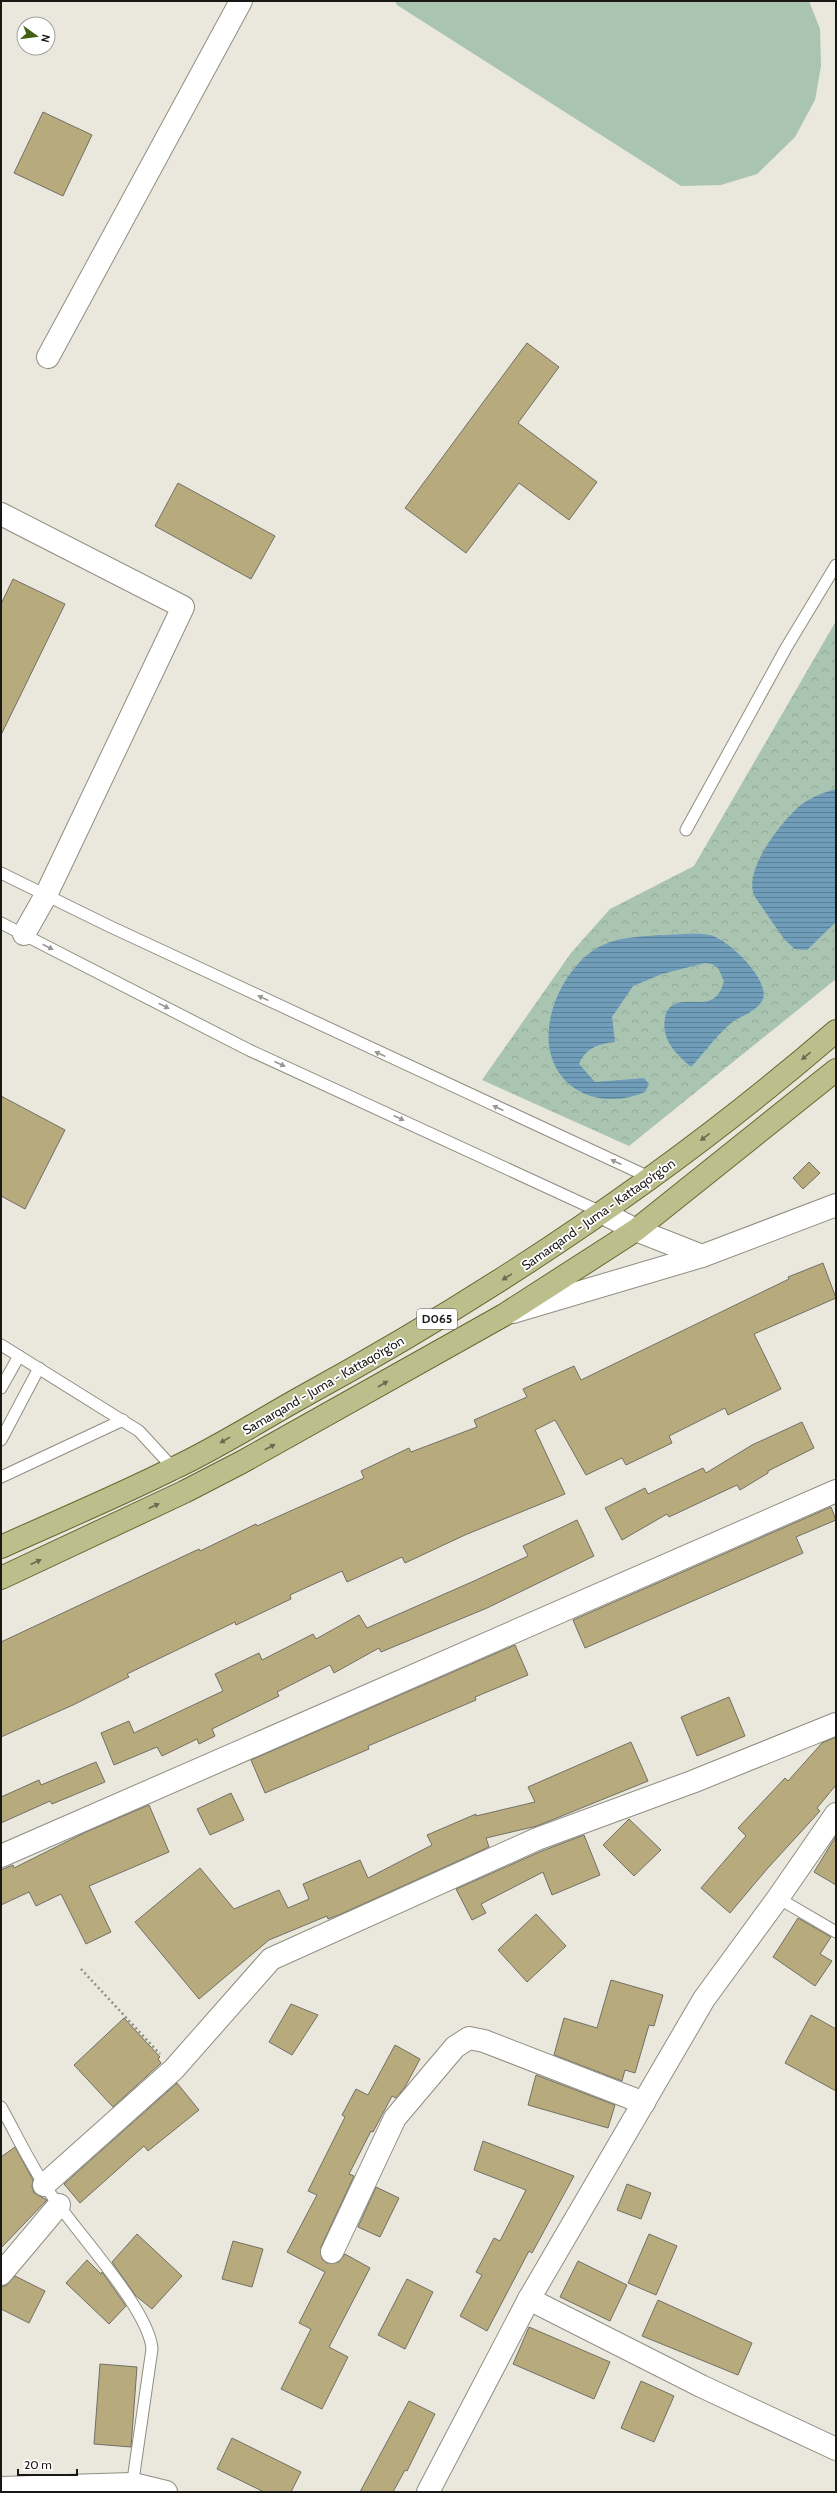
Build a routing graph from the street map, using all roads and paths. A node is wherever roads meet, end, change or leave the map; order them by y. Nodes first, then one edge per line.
1 (240, 1) edge
2 (48, 357) dead end
3 (1, 514) edge
4 (836, 565) edge
5 (686, 830) dead end
6 (1, 873) edge
7 (46, 895) junction
8 (1, 922) edge
9 (24, 934) junction
10 (836, 1031) edge
11 (836, 1070) edge
12 (652, 1179) junction
13 (836, 1205) edge
14 (603, 1213) junction
15 (636, 1230) junction
16 (702, 1256) junction
17 (504, 1315) junction
18 (1, 1345) edge
19 (19, 1356) junction
20 (39, 1368) junction
21 (1, 1388) edge
22 (123, 1420) junction
23 (1, 1440) edge
24 (174, 1469) junction
25 (1, 1477) edge
26 (836, 1491) edge
27 (1, 1547) edge
28 (1, 1578) edge
29 (836, 1724) edge
30 (836, 1814) edge
31 (1, 1856) edge
32 (778, 1898) junction
33 (836, 1932) edge
34 (81, 1969) dead end
35 (174, 2069) junction
36 (644, 2103) junction
37 (1, 2107) edge
38 (44, 2185) junction
39 (59, 2205) junction
40 (332, 2252) dead end
41 (1, 2274) edge
42 (529, 2299) junction
43 (836, 2449) edge
44 (1, 2488) edge
45 (132, 2488) edge
46 (166, 2492) edge
47 (428, 2492) edge

1 - 2 street
3 - 7 street
4 - 5 lane
6 - 7 lane
7 - 9 street
12 -> 7 lane
8 - 9 lane
9 -> 14 lane
10 -> 12 main road, Samarqand - Juma - Kattaqo‘rg‘on / D065
11 - 15 main road, Samarqand - Juma - Kattaqo‘rg‘on / D065
12 - 14 main road, Samarqand - Juma - Kattaqo‘rg‘on / D065
13 - 16 street
14 - 15 street
14 -> 24 main road, Samarqand - Juma - Kattaqo‘rg‘on / D065
15 - 16 street
15 - 17 main road, Samarqand - Juma - Kattaqo‘rg‘on / D065
16 - 17 street
28 -> 17 main road, Samarqand - Juma - Kattaqo‘rg‘on / D065
18 - 19 lane
19 - 20 lane
19 - 21 lane
20 - 22 lane
20 - 23 lane
22 - 24 lane
22 - 25 lane
24 - 27 main road, Samarqand - Juma - Kattaqo‘rg‘on / D065
26 - 31 street
29 - 35 street
30 - 32 street
32 - 33 lane
32 - 36 street
34 - 35 path
35 - 38 street
36 - 40 street
36 - 42 street
37 - 38 lane
38 - 39 lane
39 - 41 street
39 - 45 lane
42 - 43 street
42 - 47 street
44 - 45 street
45 - 46 street

